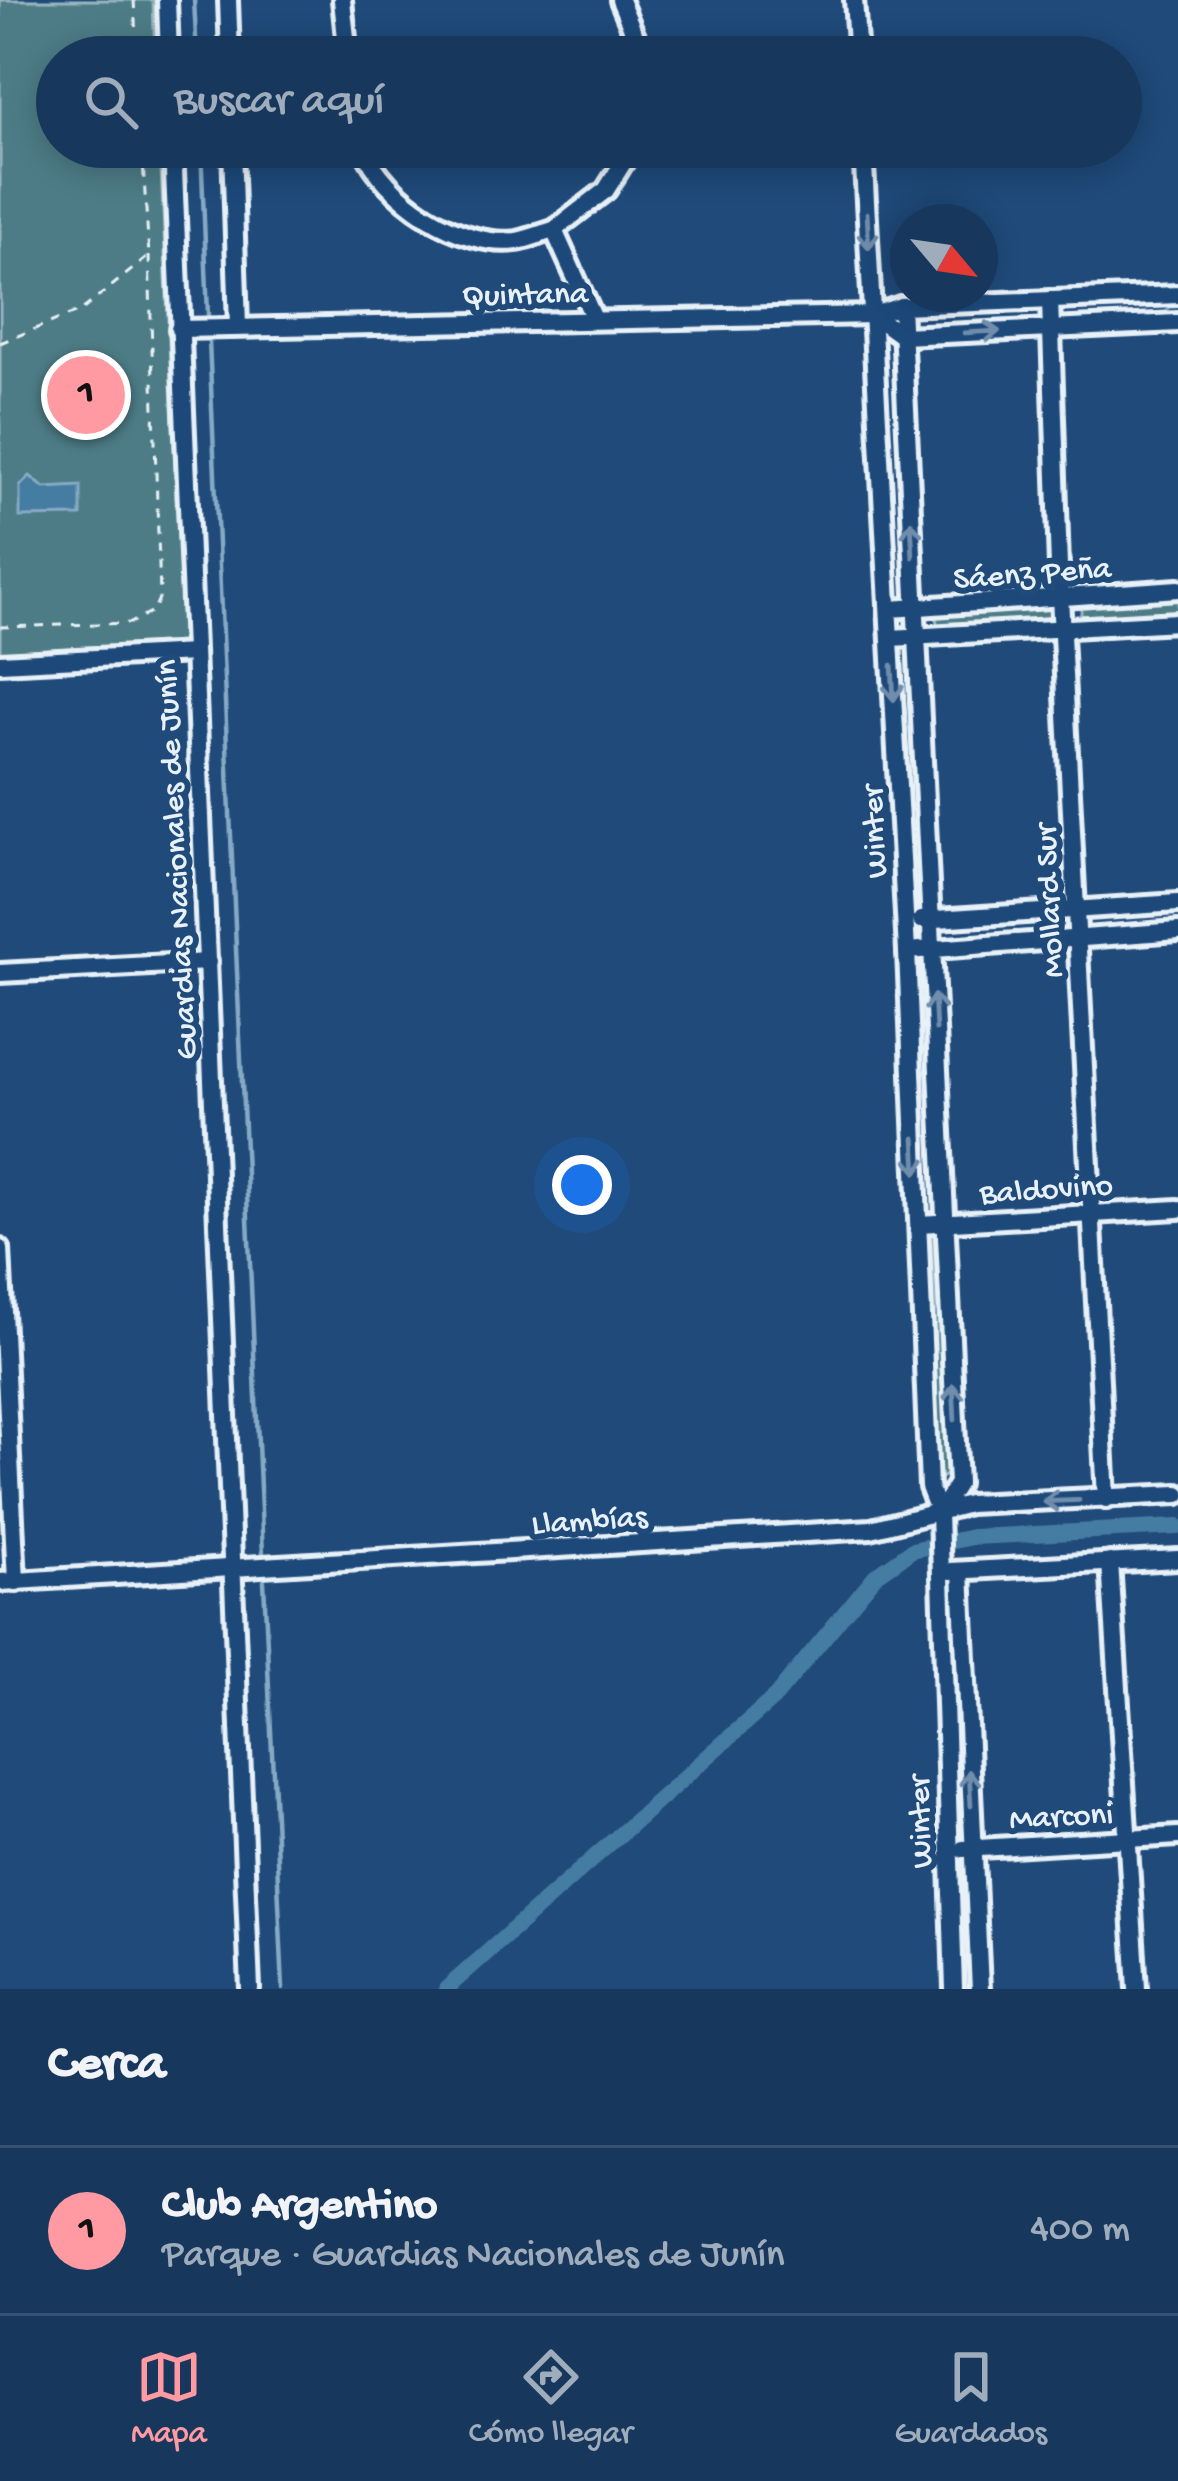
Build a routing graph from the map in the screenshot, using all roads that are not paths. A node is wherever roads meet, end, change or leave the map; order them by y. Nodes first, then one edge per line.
1 (167, 0) edge
2 (228, 0) edge
3 (342, 0) edge
4 (620, 0) edge
5 (854, 0) edge
6 (169, 36) edge
7 (229, 36) edge
8 (345, 36) edge
9 (638, 36) edge
10 (857, 36) edge
11 (173, 168) edge
12 (233, 168) edge
13 (376, 168) edge
14 (620, 168) edge
15 (864, 168) edge
16 (554, 230) junction
17 (1178, 295) edge
18 (1050, 300) junction
19 (998, 302) edge
20 (890, 309) edge
21 (901, 312) edge
22 (873, 314) junction
23 (594, 319) junction
24 (1178, 323) edge
25 (238, 327) junction
26 (1051, 328) junction
27 (179, 329) junction
28 (902, 336) junction
29 (1178, 589) edge
30 (1060, 596) junction
31 (890, 609) junction
32 (916, 609) junction
33 (1178, 622) edge
34 (1062, 627) junction
35 (891, 638) junction
36 (917, 638) junction
37 (194, 653) junction
38 (0, 663) edge
39 (1178, 903) edge
40 (1076, 909) junction
41 (905, 920) junction
42 (930, 920) junction
43 (1178, 932) edge
44 (1078, 937) junction
45 (907, 951) junction
46 (932, 952) junction
47 (208, 962) junction
48 (0, 973) edge
49 (1178, 1209) edge
50 (1092, 1212) junction
51 (945, 1223) junction
52 (919, 1224) junction
53 (0, 1249) edge
54 (1178, 1494) edge
55 (1106, 1499) junction
56 (939, 1521) junction
57 (1178, 1558) edge
58 (1110, 1562) junction
59 (235, 1570) junction
60 (939, 1571) junction
61 (961, 1571) junction
62 (8, 1582) edge
63 (1178, 1836) edge
64 (1130, 1839) junction
65 (973, 1849) junction
66 (948, 1850) junction
67 (250, 1989) edge
68 (954, 1989) edge
69 (980, 1989) edge
70 (1137, 1989) edge

1 - 6 street
2 - 7 street
3 - 8 street
4 - 9 street
5 - 10 street
11 - 27 street, Guardias Nacionales de Junín
12 - 25 street
13 - 16 street
14 - 16 street
15 -> 22 street, Winter
16 - 23 street
17 - 18 street, Quintana
18 - 19 street, Quintana
18 - 26 street, Mollard Sur
20 - 22 street, Quintana
21 - 28 street, Winter
22 - 23 street, Quintana
22 - 28 street
22 - 31 street, Winter
23 - 25 street, Quintana
24 - 26 street
25 - 27 street, Quintana
28 -> 26 street
26 - 30 street, Mollard Sur
27 - 37 street, Guardias Nacionales de Junín
32 -> 28 street, Winter
29 - 30 street, Sáenz Peña
30 - 32 street, Sáenz Peña
30 - 34 street, Mollard Sur
31 - 32 street, Sáenz Peña
31 - 35 street, Winter
32 - 36 street, Winter
33 - 34 street, Sáenz Peña
34 - 36 street, Sáenz Peña
34 - 40 street, Mollard Sur
35 - 36 street, Sáenz Peña
35 -> 41 street, Winter
36 - 42 street, Winter
37 - 38 street
37 - 47 street, Guardias Nacionales de Junín
39 - 40 street
40 - 42 street
40 - 44 street, Mollard Sur
41 - 42 street
41 - 45 street, Winter
42 - 46 street, Winter
43 - 44 street
44 - 46 street
44 - 50 street, Mollard Sur
45 - 46 street
45 -> 52 street, Winter
51 -> 46 street, Winter
47 - 48 street
47 - 59 street, Guardias Nacionales de Junín
49 - 50 street, Baldovino
50 - 51 street, Baldovino
50 - 55 street, Mollard Sur
51 - 52 street, Baldovino
56 -> 51 street, Winter
52 - 56 street, Winter
53 - 62 street
54 - 55 street, Llambías
55 -> 56 street, Llambías
56 - 59 street, Llambías
56 - 60 street, Winter
57 - 58 street
58 - 61 street
58 - 64 street
59 - 62 street, Llambías
59 - 67 street, Guardias Nacionales de Junín
60 - 61 street
60 - 66 street, Winter
65 -> 61 street
63 - 64 street, Marconi
64 - 65 street, Marconi
64 - 70 street
65 - 66 street, Marconi
65 - 69 street
66 - 68 street, Winter

